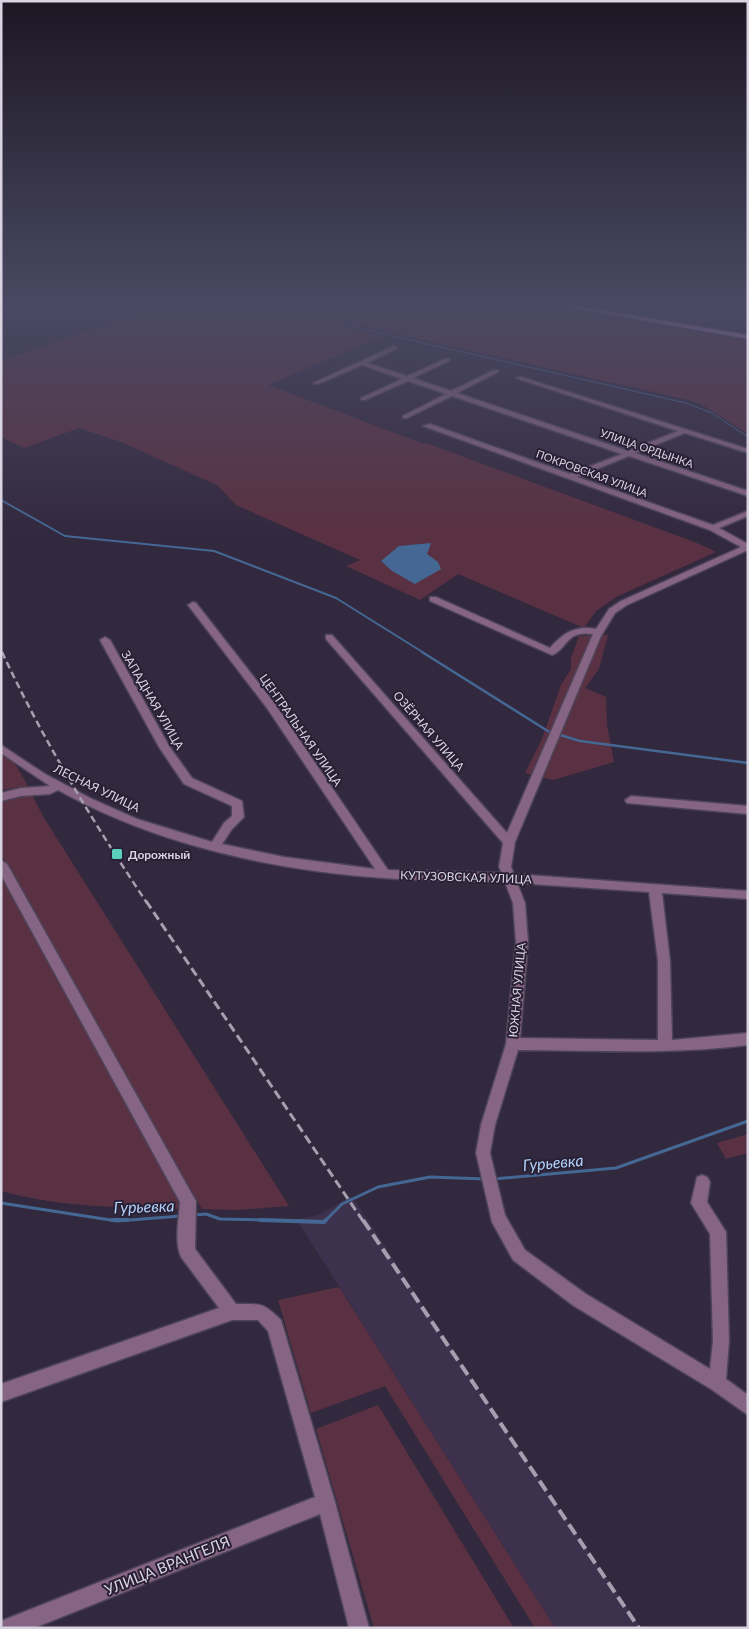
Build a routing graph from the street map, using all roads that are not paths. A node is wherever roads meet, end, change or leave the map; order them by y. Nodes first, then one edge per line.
1 (400, 382) edge
2 (420, 382) edge
3 (474, 382) edge
4 (533, 382) edge
5 (453, 393) junction
6 (363, 400) dead end
7 (405, 417) dead end
8 (426, 426) dead end
9 (684, 430) junction
10 (748, 451) edge
11 (628, 453) junction
12 (570, 477) junction
13 (748, 494) edge
14 (748, 513) edge
15 (713, 528) junction
16 (748, 547) edge
17 (433, 599) dead end
18 (193, 604) dead end
19 (598, 632) junction
20 (329, 637) dead end
21 (105, 640) dead end
22 (1, 748) edge
23 (58, 786) junction
24 (1, 797) edge
25 (631, 800) dead end
26 (748, 810) edge
27 (187, 839) joint
28 (510, 842) junction
29 (214, 847) junction
30 (1, 864) edge
31 (384, 874) junction
32 (507, 878) junction
33 (655, 889) junction
34 (748, 895) edge
35 (748, 1039) edge
36 (512, 1044) junction
37 (665, 1044) junction
38 (702, 1182) dead end
39 (232, 1312) junction
40 (717, 1383) junction
41 (1, 1393) edge
42 (748, 1406) edge
43 (326, 1502) junction
44 (8, 1628) edge
45 (359, 1628) edge

1 - 6 street
2 - 5 street, УЛИЦА ОРДЫНКА
3 - 5 street
4 - 9 street
5 - 7 street
5 - 11 street, УЛИЦА ОРДЫНКА
8 - 12 street, ПОКРОВСКАЯ УЛИЦА
9 - 10 street
9 - 11 street
11 - 12 street
11 - 13 street, УЛИЦА ОРДЫНКА
12 - 15 street, ПОКРОВСКАЯ УЛИЦА
14 - 15 street
15 - 16 street, ПОКРОВСКАЯ УЛИЦА
16 - 19 street
17 - 19 street
18 - 31 street, ЦЕНТРАЛЬНАЯ УЛИЦА
19 - 28 street
20 - 28 street, ОЗЁРНАЯ УЛИЦА
21 - 29 street, ЗАПАДНАЯ УЛИЦА
22 - 23 street, ЛЕСНАЯ УЛИЦА
23 - 24 street
23 - 27 street, ЛЕСНАЯ УЛИЦА
25 - 26 street
27 - 29 street, КУТУЗОВСКАЯ УЛИЦА
28 - 32 street
29 - 31 street, КУТУЗОВСКАЯ УЛИЦА
30 - 39 street
31 - 32 street, КУТУЗОВСКАЯ УЛИЦА
32 - 33 street, КУТУЗОВСКАЯ УЛИЦА
32 - 36 street, ЮЖНАЯ УЛИЦА
33 - 34 street, КУТУЗОВСКАЯ УЛИЦА
33 - 37 street
35 - 37 street
36 - 37 street
36 - 40 street, ЮЖНАЯ УЛИЦА
38 - 40 street
39 - 41 street
39 - 43 street
40 - 42 street, ЮЖНАЯ УЛИЦА
43 - 44 street, УЛИЦА ВРАНГЕЛЯ
43 - 45 street

